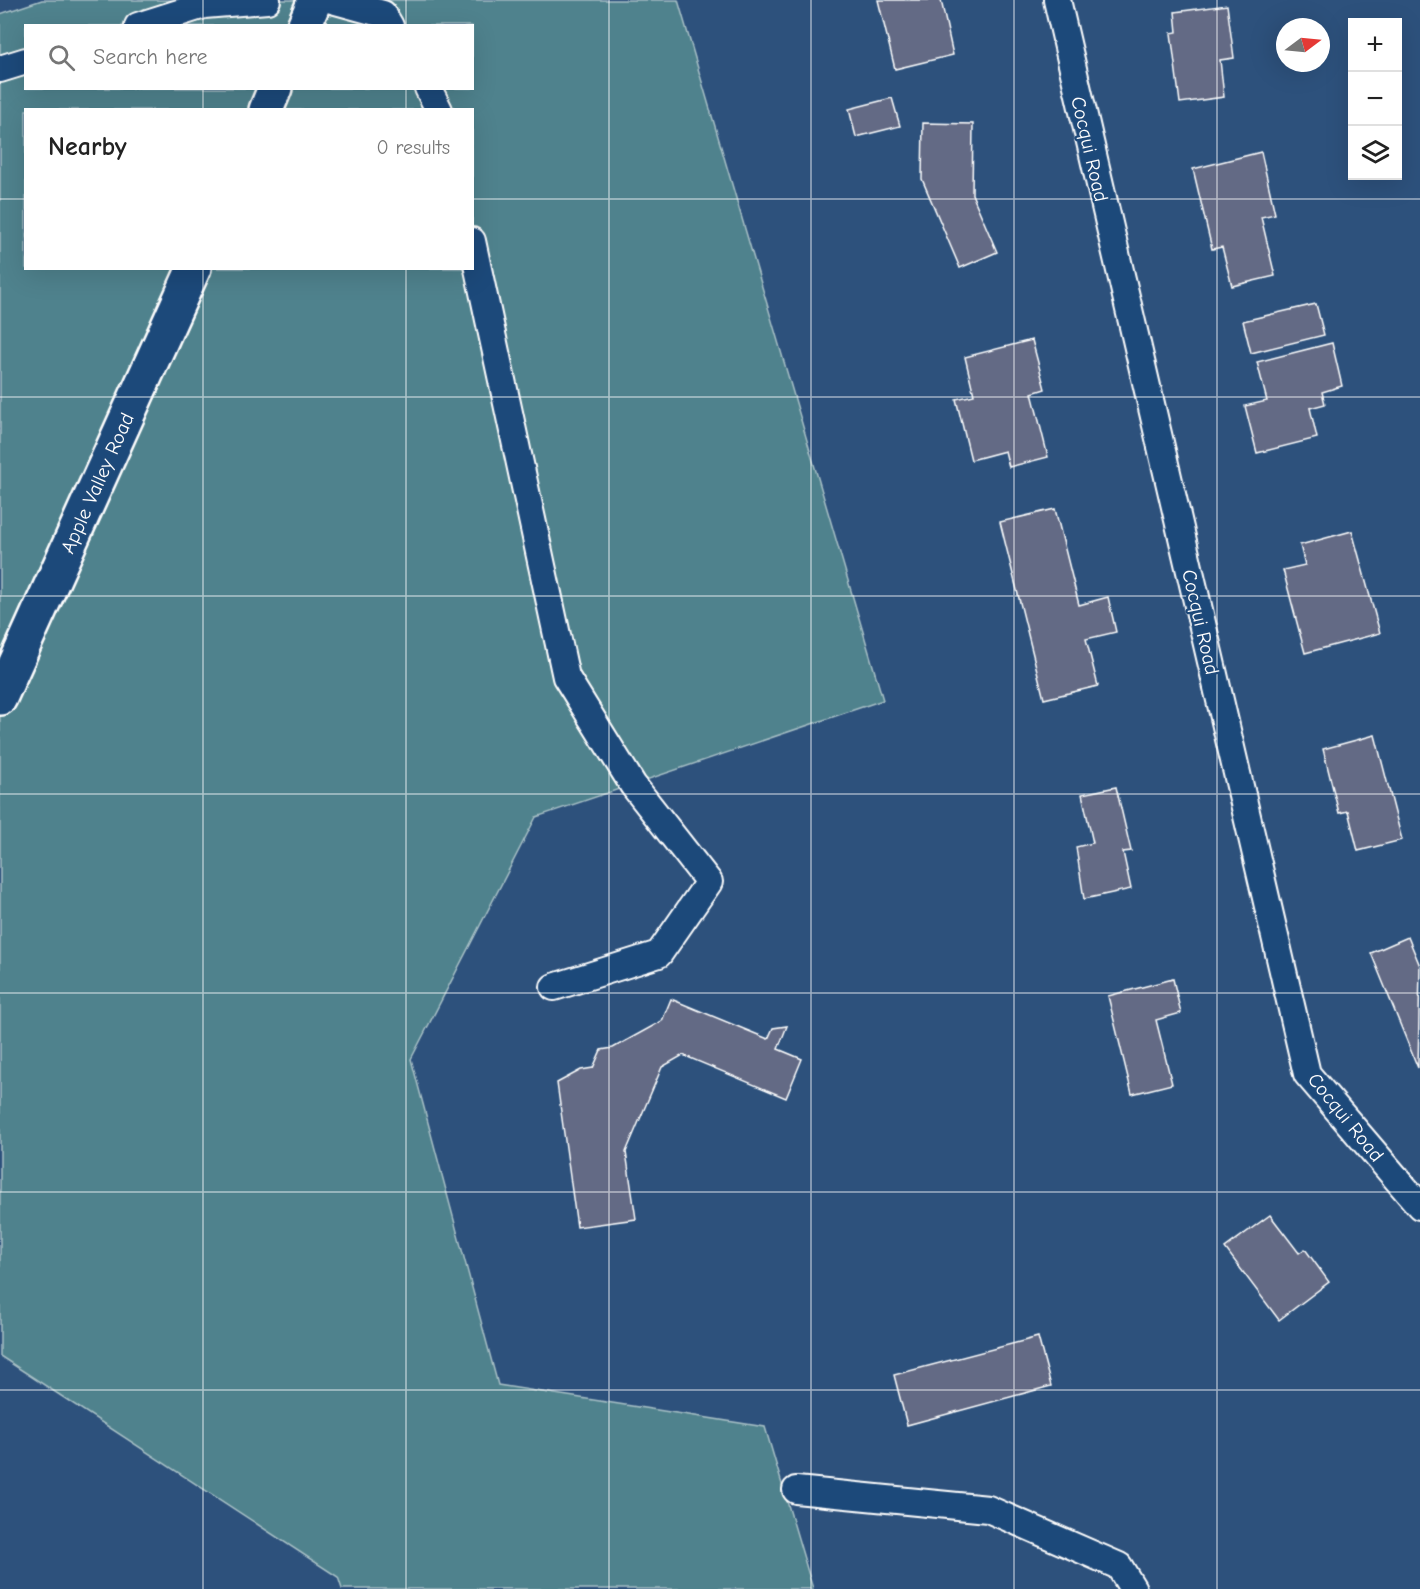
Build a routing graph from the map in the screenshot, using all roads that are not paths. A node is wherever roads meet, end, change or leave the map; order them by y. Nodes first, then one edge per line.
1 (267, 0) edge
2 (315, 0) edge
3 (332, 0) edge
4 (1057, 0) edge
5 (144, 24) edge
6 (305, 24) edge
7 (389, 24) edge
8 (24, 62) edge
9 (0, 69) edge
10 (274, 90) edge
11 (429, 90) edge
12 (267, 108) edge
13 (439, 108) edge
14 (474, 250) edge
15 (193, 270) edge
16 (0, 698) edge
17 (554, 987) dead end
18 (1420, 1206) edge
19 (796, 1490) dead end
20 (1134, 1589) edge

1 - 5 street
2 - 6 main road
3 - 7 street
4 - 18 street, Cocqui Road
8 - 9 street
10 - 12 main road
11 - 13 street
14 - 17 street
15 - 16 main road, Apple Valley Road
19 - 20 street

